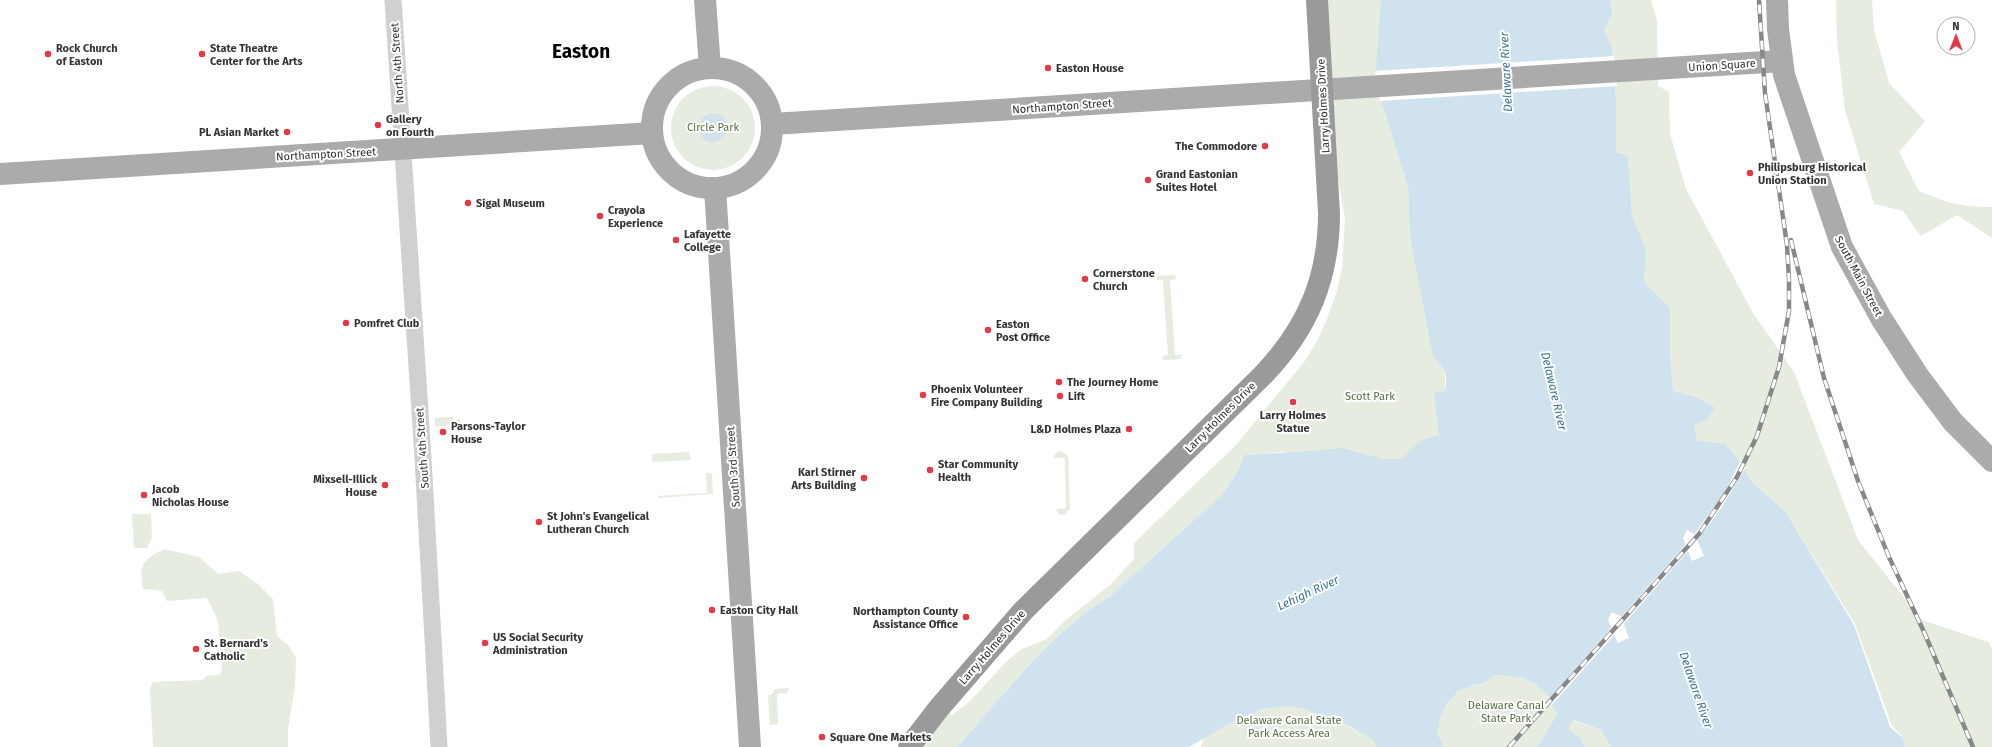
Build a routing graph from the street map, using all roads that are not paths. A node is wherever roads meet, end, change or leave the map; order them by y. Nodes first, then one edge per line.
1 (393, 0) edge
2 (705, 0) edge
3 (1317, 0) edge
4 (1777, 0) edge
5 (1782, 61) junction
6 (710, 68) junction
7 (1352, 87) joint
8 (1322, 89) junction
9 (772, 124) junction
10 (652, 133) junction
11 (403, 149) junction
12 (0, 174) edge
13 (715, 188) junction
14 (1992, 461) edge
15 (439, 747) edge
16 (750, 747) edge
17 (909, 747) edge

1 - 11 street, North 4th Street
2 - 6 main road
3 - 8 highway, Larry Holmes Drive
4 - 5 main road, South Main Street
5 - 7 main road, Union Square
5 - 14 main road, South Main Street
6 - 9 main road
6 - 10 main road
7 - 8 main road, Northampton Street
8 - 9 main road, Northampton Street
8 - 17 highway, Larry Holmes Drive
9 - 13 main road
10 - 11 main road, Northampton Street
10 - 13 main road
11 - 12 main road, Northampton Street
11 - 15 street, South 4th Street
13 - 16 main road, South 3rd Street

